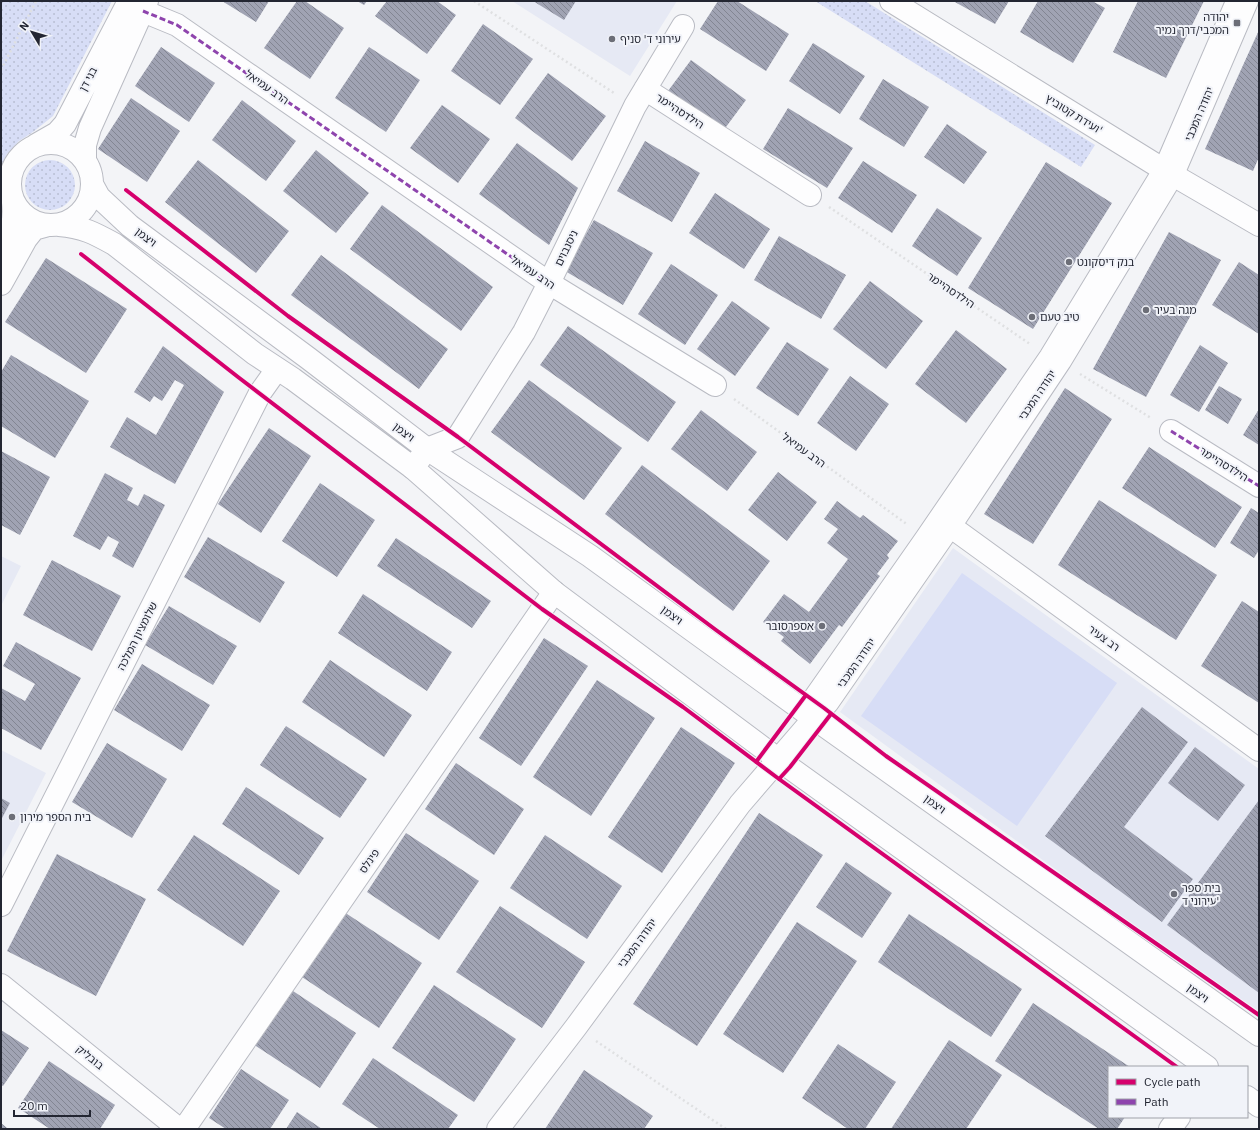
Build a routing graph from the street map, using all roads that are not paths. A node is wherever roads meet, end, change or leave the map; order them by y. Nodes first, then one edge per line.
1 (891, 1) edge
2 (1233, 1) edge
3 (1247, 1) edge
4 (140, 4) edge
5 (683, 26) dead end
6 (640, 98) junction
7 (36, 146) junction
8 (85, 160) junction
9 (1167, 171) junction
10 (92, 186) junction
11 (810, 195) road end
12 (13, 202) junction
13 (1259, 225) edge
14 (52, 226) junction
15 (1, 249) edge
16 (549, 283) junction
17 (1, 284) edge
18 (1053, 358) junction
19 (277, 369) junction
20 (715, 385) road end
21 (1171, 431) road end
22 (427, 449) junction
23 (413, 468) junction
24 (1259, 486) edge
25 (950, 526) junction
26 (554, 592) junction
27 (808, 714) junction
28 (1259, 750) edge
29 (779, 760) junction
30 (1, 905) edge
31 (1, 985) edge
32 (1259, 1035) edge
33 (1206, 1066) edge
34 (1248, 1098) edge
35 (1259, 1106) edge
36 (1178, 1118) edge
37 (179, 1129) edge
38 (184, 1129) edge
39 (498, 1129) edge
40 (1170, 1129) edge

1 - 9 street, ועידת קטוביץ'
2 - 9 lane, יהודה המכבי
3 - 9 street, יהודה המכבי
4 - 7 street, בני דן
4 - 8 street, בני דן
4 - 16 street, הרב עמיאל
5 - 6 street, ניסנבוים
6 - 11 street, הילדסהיימר
6 - 16 street, ניסנבוים
7 - 8 street
7 - 12 street
8 - 10 street
9 - 13 street, ועידת קטוביץ'
9 - 18 street, יהודה המכבי
10 - 14 street
10 - 22 street, ויצמן
12 - 14 street
12 - 15 street
14 - 17 street
14 - 19 street, ויצמן
16 - 20 street, הרב עמיאל
16 - 22 street, ניסנבוים
18 - 25 street, יהודה המכבי
18 - 27 lane, יהודה המכבי
19 - 23 street, ויצמן
19 - 30 street, שלומציון המלכה
21 - 24 street, הילדסהיימר
22 - 23 street
22 - 27 street, ויצמן
23 - 26 street, ויצמן
25 - 27 street, יהודה המכבי
25 - 28 street, רב צעיר
26 - 29 street, ויצמן
26 - 38 street, פינלס
27 - 29 street, יהודה המכבי
27 - 32 street, ויצמן
29 - 33 street, ויצמן
29 - 39 street, יהודה המכבי
31 - 37 street, בובליק
34 - 35 street
36 - 40 street

